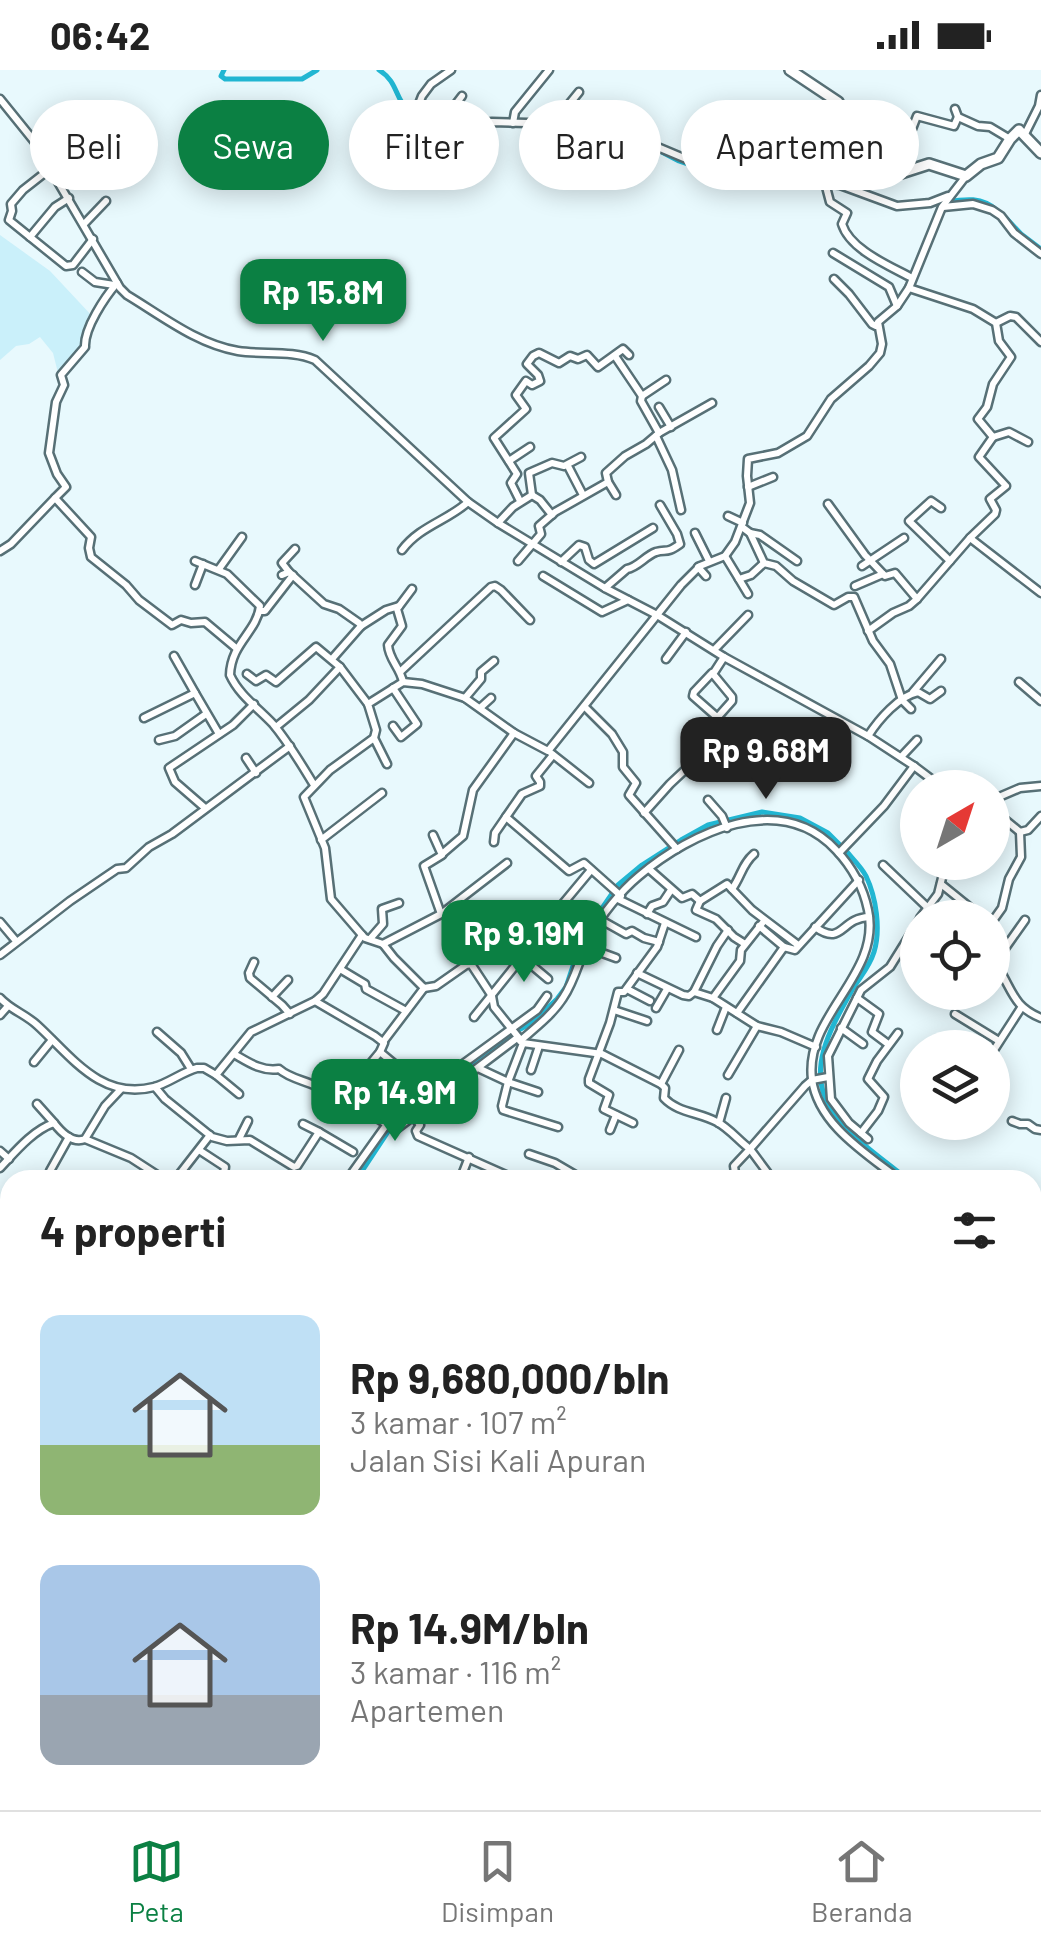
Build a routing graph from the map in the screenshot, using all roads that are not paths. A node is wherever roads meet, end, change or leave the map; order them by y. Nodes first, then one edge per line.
1 (451, 70) edge
2 (549, 70) edge
3 (790, 70) edge
4 (578, 92) dead end
5 (1041, 95) edge
6 (462, 96) dead end
7 (0, 100) edge
8 (420, 100) edge
9 (459, 100) edge
10 (572, 100) edge
11 (835, 100) edge
12 (10, 111) junction
13 (1041, 116) edge
14 (919, 117) edge
15 (0, 120) edge
16 (499, 123) edge
17 (513, 123) junction
18 (519, 123) edge
19 (1031, 124) junction
20 (1025, 134) junction
21 (30, 136) edge
22 (1010, 139) junction
23 (1041, 153) edge
24 (919, 167) edge
25 (966, 176) junction
26 (30, 184) edge
27 (64, 190) edge
28 (826, 190) edge
29 (857, 190) edge
30 (69, 198) junction
31 (106, 202) dead end
32 (945, 202) junction
33 (84, 224) junction
34 (30, 237) junction
35 (93, 239) junction
36 (833, 253) dead end
37 (1041, 254) edge
38 (82, 272) dead end
39 (912, 278) junction
40 (834, 279) dead end
41 (116, 284) junction
42 (909, 288) junction
43 (897, 306) junction
44 (878, 322) junction
45 (996, 323) junction
46 (1041, 342) edge
47 (629, 355) dead end
48 (615, 356) junction
49 (666, 380) dead end
50 (642, 396) junction
51 (712, 403) dead end
52 (659, 407) dead end
53 (670, 426) junction
54 (657, 434) junction
55 (992, 437) junction
56 (1028, 442) dead end
57 (530, 447) dead end
58 (581, 457) dead end
59 (510, 461) junction
60 (569, 468) dead end
61 (773, 477) dead end
62 (608, 482) junction
63 (748, 487) junction
64 (532, 495) junction
65 (583, 495) junction
66 (616, 496) dead end
67 (56, 498) junction
68 (520, 501) junction
69 (468, 502) junction
70 (660, 504) dead end
71 (828, 504) dead end
72 (940, 508) dead end
73 (681, 510) dead end
74 (552, 514) junction
75 (728, 516) dead end
76 (498, 522) junction
77 (743, 525) junction
78 (653, 528) dead end
79 (695, 533) dead end
80 (750, 533) junction
81 (242, 537) dead end
82 (904, 538) dead end
83 (970, 538) junction
84 (532, 545) junction
85 (295, 549) dead end
86 (402, 550) dead end
87 (0, 551) edge
88 (725, 556) junction
89 (797, 560) dead end
90 (518, 561) dead end
91 (710, 561) junction
92 (871, 561) junction
93 (950, 561) junction
94 (561, 562) junction
95 (764, 562) junction
96 (862, 566) dead end
97 (698, 567) junction
98 (219, 569) junction
99 (288, 574) junction
100 (883, 574) junction
101 (543, 576) dead end
102 (706, 576) dead end
103 (739, 579) junction
104 (196, 584) dead end
105 (856, 586) dead end
106 (605, 588) junction
107 (412, 589) dead end
108 (1041, 593) edge
109 (748, 594) dead end
110 (917, 599) junction
111 (628, 600) junction
112 (400, 606) junction
113 (261, 611) junction
114 (657, 615) junction
115 (748, 615) dead end
116 (530, 620) dead end
117 (360, 626) junction
118 (868, 631) junction
119 (686, 632) junction
120 (236, 648) junction
121 (714, 650) junction
122 (174, 656) dead end
123 (724, 657) junction
124 (332, 659) junction
125 (941, 659) dead end
126 (666, 660) dead end
127 (494, 662) dead end
128 (340, 668) junction
129 (401, 671) junction
130 (713, 672) junction
131 (248, 674) dead end
132 (403, 682) junction
133 (1019, 682) dead end
134 (393, 688) junction
135 (940, 691) dead end
136 (196, 693) junction
137 (912, 693) junction
138 (465, 698) junction
139 (491, 698) dead end
140 (902, 700) junction
141 (1041, 701) edge
142 (254, 704) junction
143 (368, 704) junction
144 (585, 707) junction
145 (480, 708) junction
146 (911, 709) dead end
147 (206, 714) junction
148 (144, 718) dead end
149 (715, 721) junction
150 (735, 722) dead end
151 (393, 726) dead end
152 (276, 727) junction
153 (514, 733) junction
154 (218, 734) junction
155 (723, 735) junction
156 (868, 736) junction
157 (374, 738) junction
158 (699, 738) dead end
159 (159, 740) dead end
160 (917, 740) dead end
161 (290, 746) junction
162 (551, 753) junction
163 (901, 757) junction
164 (246, 758) dead end
165 (386, 764) dead end
166 (914, 766) junction
167 (919, 770) edge
168 (256, 773) junction
169 (589, 784) dead end
170 (314, 785) junction
171 (1041, 786) edge
172 (1010, 792) edge
173 (382, 793) dead end
174 (708, 800) dead end
175 (204, 808) junction
176 (644, 812) junction
177 (506, 817) junction
178 (1041, 817) edge
179 (1010, 823) edge
180 (725, 824) junction
181 (1020, 832) junction
182 (433, 836) dead end
183 (322, 840) junction
184 (494, 842) dead end
185 (676, 848) junction
186 (844, 848) junction
187 (442, 854) junction
188 (754, 854) dead end
189 (507, 864) dead end
190 (883, 865) dead end
191 (650, 868) junction
192 (591, 870) junction
193 (859, 880) junction
194 (942, 880) edge
195 (941, 884) junction
196 (732, 889) junction
197 (670, 890) junction
198 (619, 896) junction
199 (920, 900) edge
200 (933, 900) edge
201 (960, 900) edge
202 (1004, 900) edge
203 (700, 901) junction
204 (399, 903) dead end
205 (556, 912) dead end
206 (442, 914) junction
207 (646, 914) junction
208 (869, 917) junction
209 (602, 920) junction
210 (1024, 920) dead end
211 (0, 922) edge
212 (665, 923) junction
213 (762, 923) junction
214 (815, 927) junction
215 (728, 930) junction
216 (366, 937) junction
217 (696, 937) dead end
218 (1010, 940) edge
219 (16, 942) junction
220 (659, 942) junction
221 (383, 944) junction
222 (745, 944) junction
223 (798, 945) junction
224 (586, 946) junction
225 (784, 947) junction
226 (900, 951) edge
227 (0, 955) edge
228 (616, 958) dead end
229 (254, 962) dead end
230 (340, 969) junction
231 (637, 973) junction
232 (548, 979) dead end
233 (288, 980) dead end
234 (424, 988) junction
235 (667, 988) junction
236 (627, 989) junction
237 (694, 992) junction
238 (1010, 992) edge
239 (492, 996) junction
240 (547, 996) dead end
241 (272, 997) junction
242 (0, 998) edge
243 (713, 998) junction
244 (856, 998) junction
245 (315, 1002) junction
246 (8, 1006) junction
247 (726, 1007) junction
248 (1022, 1008) junction
249 (613, 1010) junction
250 (406, 1012) junction
251 (290, 1014) junction
252 (737, 1014) junction
253 (956, 1014) dead end
254 (0, 1015) edge
255 (474, 1018) dead end
256 (1041, 1018) edge
257 (647, 1022) dead end
258 (757, 1026) junction
259 (841, 1028) junction
260 (718, 1030) dead end
261 (981, 1030) edge
262 (1007, 1030) edge
263 (157, 1032) dead end
264 (898, 1033) dead end
265 (517, 1037) junction
266 (52, 1039) junction
267 (383, 1042) junction
268 (863, 1044) dead end
269 (889, 1044) junction
270 (539, 1046) junction
271 (816, 1047) junction
272 (679, 1050) dead end
273 (380, 1052) junction
274 (234, 1053) junction
275 (598, 1053) junction
276 (34, 1062) dead end
277 (478, 1068) junction
278 (190, 1069) junction
279 (530, 1070) dead end
280 (216, 1075) junction
281 (728, 1075) dead end
282 (820, 1078) junction
283 (508, 1082) junction
284 (662, 1084) junction
285 (155, 1086) junction
286 (120, 1089) junction
287 (427, 1091) junction
288 (538, 1092) dead end
289 (239, 1094) dead end
290 (342, 1098) junction
291 (726, 1098) dead end
292 (37, 1104) dead end
293 (616, 1115) junction
294 (413, 1116) junction
295 (1012, 1120) dead end
296 (248, 1122) dead end
297 (54, 1123) junction
298 (633, 1123) dead end
299 (719, 1123) junction
300 (303, 1124) dead end
301 (390, 1126) junction
302 (558, 1128) dead end
303 (610, 1130) dead end
304 (1041, 1130) edge
305 (319, 1132) junction
306 (861, 1133) junction
307 (210, 1135) junction
308 (69, 1137) junction
309 (240, 1138) junction
310 (86, 1139) junction
311 (868, 1139) dead end
312 (750, 1149) junction
313 (199, 1150) junction
314 (0, 1152) edge
315 (353, 1152) dead end
316 (529, 1154) dead end
317 (469, 1157) junction
318 (9, 1159) junction
319 (0, 1168) edge
320 (51, 1170) edge
321 (150, 1170) edge
322 (183, 1170) edge
323 (224, 1170) edge
324 (355, 1170) edge
325 (464, 1170) edge
326 (492, 1170) edge
327 (567, 1170) edge
328 (735, 1170) edge
329 (766, 1170) edge
330 (888, 1170) edge

1 - 8 street
2 - 17 street
3 - 11 street
4 - 10 street
5 - 19 street
6 - 9 street
7 - 12 street
12 - 15 street
12 - 21 street
13 - 19 street
14 - 22 street
16 - 17 street
17 - 18 street
19 - 20 street
20 - 22 street
20 - 23 street
22 - 25 street
24 - 25 street
25 - 32 street
26 - 34 street
27 - 30 street
28 - 39 street
29 - 32 street
30 - 33 street
30 - 34 street
31 - 33 street
32 - 37 street
32 - 39 street
33 - 35 street
34 - 35 street
35 - 41 street
36 - 43 street
38 - 41 street
39 - 42 street
40 - 44 street
41 - 67 street
41 - 69 street
42 - 43 street
42 - 45 street
43 - 44 street
44 - 63 street
45 - 46 street
45 - 55 street
47 - 48 street
48 - 50 street
48 - 59 street
49 - 50 street
50 - 54 street
51 - 53 street
52 - 53 street
53 - 54 street
54 - 62 street
54 - 73 street
55 - 56 street
55 - 83 street
57 - 59 street
58 - 64 street
59 - 68 street
60 - 65 street
61 - 63 street
62 - 65 street
62 - 66 street
63 - 77 street
64 - 68 street
64 - 74 street
65 - 74 street
67 - 87 street
67 - 120 street
68 - 76 street
69 - 76 street
69 - 86 street
70 - 106 street
71 - 92 street
72 - 93 street
74 - 84 street
75 - 77 street
76 - 84 street
77 - 80 street
77 - 88 street
78 - 94 street
79 - 91 street
80 - 89 street
80 - 95 street
81 - 98 street
82 - 92 street
83 - 93 street
83 - 108 street
84 - 90 street
84 - 94 street
85 - 99 street
88 - 91 street
88 - 103 street
91 - 97 street
92 - 96 street
92 - 100 street
93 - 110 street
94 - 106 street
95 - 103 street
95 - 118 street
97 - 102 street
97 - 114 street
98 - 104 street
98 - 113 street
99 - 113 street
99 - 117 street
100 - 105 street
100 - 110 street
101 - 111 street
103 - 109 street
106 - 111 street
107 - 112 street
110 - 118 street
111 - 114 street
112 - 117 street
112 - 129 street
113 - 120 street
114 - 119 street
114 - 144 street
115 - 121 street
116 - 129 street
117 - 124 street
118 - 140 street
119 - 121 street
119 - 126 street
120 - 142 street
121 - 123 street
122 - 136 street
123 - 130 street
123 - 156 street
124 - 128 street
124 - 131 street
125 - 137 street
127 - 138 street
128 - 143 street
128 - 152 street
129 - 132 street
130 - 149 street
130 - 149 street
132 - 134 street
132 - 138 street
133 - 141 street
134 - 143 street
134 - 151 street
135 - 137 street
136 - 147 street
136 - 148 street
137 - 140 street
138 - 145 street
139 - 145 street
140 - 146 street
140 - 156 street
142 - 152 street
142 - 154 street
143 - 157 street
144 - 162 street
144 - 176 street
145 - 153 street
147 - 154 street
147 - 159 street
149 - 155 street
149 - 158 street
150 - 155 street
152 - 161 street
153 - 162 street
153 - 187 street
154 - 175 street
155 - 176 street
156 - 163 street
157 - 165 street
157 - 170 street
160 - 163 street
161 - 168 street
161 - 170 street
162 - 169 street
162 - 177 street
163 - 166 street
164 - 168 street
166 - 167 street
166 - 186 street
168 - 175 street
170 - 183 street
171 - 172 street
173 - 183 street
174 - 180 street
175 - 219 street
176 - 185 street
177 - 184 street
177 - 192 street
178 - 181 street
179 - 181 street
180 - 185 street
180 - 186 street
181 - 202 street
182 - 187 street
183 - 216 street
185 - 191 street
186 - 193 street
187 - 206 street
188 - 196 street
189 - 206 street
190 - 199 street
191 - 197 street
191 - 198 street
192 - 198 street
192 - 205 street
193 - 208 street
193 - 214 street
194 - 195 street
195 - 200 street
195 - 201 street
196 - 203 street
196 - 213 street
197 - 203 street
197 - 207 street
198 - 207 street
198 - 209 street
203 - 215 street
204 - 216 street
206 - 221 street
207 - 212 street
208 - 214 street
208 - 271 street
209 - 220 street
209 - 224 street
210 - 218 street
211 - 219 street
212 - 217 street
212 - 220 street
213 - 222 street
213 - 223 street
213 - 225 street
214 - 223 street
215 - 222 street
215 - 237 street
216 - 221 street
216 - 230 street
219 - 227 street
220 - 231 street
221 - 234 street
222 - 243 street
223 - 225 street
224 - 228 street
224 - 265 street
225 - 252 street
226 - 244 street
229 - 241 street
230 - 245 street
230 - 250 street
231 - 235 street
231 - 236 street
232 - 239 street
233 - 241 street
234 - 239 street
234 - 250 street
235 - 236 street
235 - 237 street
236 - 249 street
237 - 243 street
238 - 248 street
239 - 255 street
239 - 265 street
240 - 265 street
241 - 251 street
242 - 246 street
243 - 247 street
244 - 259 street
244 - 269 street
245 - 251 street
245 - 267 street
246 - 254 street
246 - 266 street
247 - 252 street
247 - 260 street
248 - 256 street
248 - 262 street
249 - 257 street
249 - 275 street
250 - 267 street
251 - 274 street
252 - 258 street
253 - 261 street
258 - 271 street
258 - 281 street
259 - 268 street
259 - 282 street
263 - 278 street
264 - 269 street
265 - 270 street
265 - 277 street
265 - 283 street
265 - 287 street
266 - 276 street
266 - 286 street
267 - 273 street
269 - 306 street
270 - 275 street
270 - 279 street
271 - 282 street
272 - 284 street
273 - 287 street
273 - 290 street
274 - 280 street
274 - 290 street
275 - 284 street
275 - 293 street
277 - 283 street
277 - 294 street
278 - 280 street
278 - 285 street
280 - 289 street
282 - 306 street
282 - 312 street
282 - 330 street
283 - 288 street
283 - 302 street
284 - 299 street
285 - 286 street
285 - 307 street
286 - 310 street
287 - 301 street
290 - 301 street
291 - 299 street
292 - 297 street
293 - 298 street
293 - 303 street
294 - 301 street
294 - 317 street
295 - 304 street
296 - 309 street
297 - 308 street
297 - 318 street
299 - 312 street
300 - 305 street
301 - 324 street
305 - 309 street
305 - 315 street
306 - 311 street
307 - 309 street
307 - 313 street
308 - 310 street
308 - 320 street
310 - 321 street
312 - 328 street
312 - 329 street
313 - 322 street
313 - 323 street
314 - 318 street
316 - 327 street
317 - 325 street
317 - 326 street
318 - 319 street

